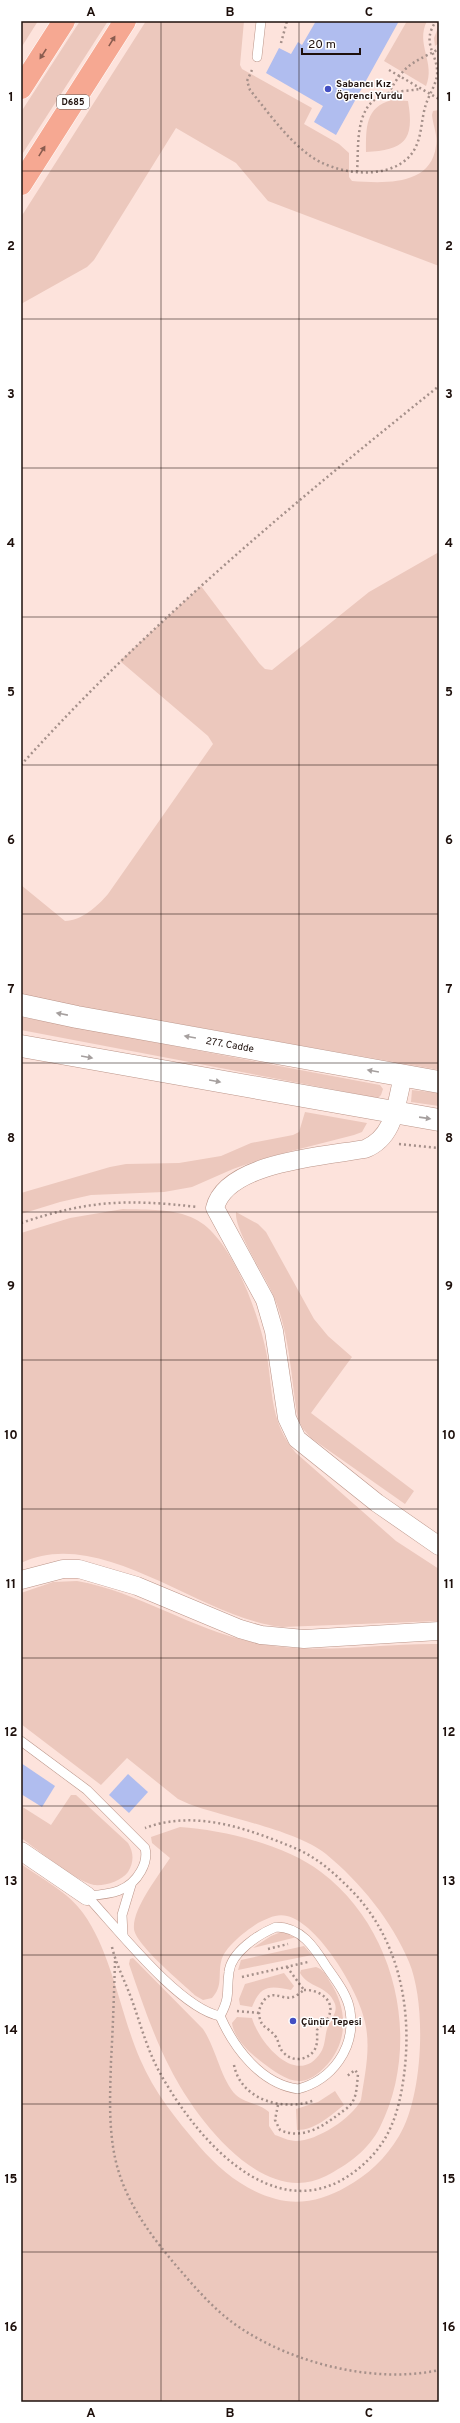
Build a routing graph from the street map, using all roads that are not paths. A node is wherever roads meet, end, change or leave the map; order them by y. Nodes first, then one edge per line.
1 (64, 21) edge
2 (125, 21) edge
3 (261, 21) edge
4 (257, 56) road end
5 (21, 88) edge
6 (21, 184) edge
7 (21, 1005) edge
8 (21, 1046) edge
9 (403, 1076) junction
10 (439, 1082) edge
11 (394, 1114) junction
12 (439, 1120) edge
13 (439, 1546) edge
14 (21, 1580) edge
15 (439, 1631) edge
16 (21, 1741) edge
17 (21, 1851) edge
18 (131, 1884) junction
19 (87, 1896) junction
20 (123, 1935) junction
21 (220, 2016) junction

1 -> 5 highway
6 -> 2 highway, D685
3 - 4 lane
9 -> 7 street, 277. Cadde
8 -> 11 street
9 - 10 street, 277. Cadde
9 - 11 street
11 -> 12 street
11 - 13 street
14 - 15 street
16 - 18 lane
17 - 19 street
18 - 19 lane
18 - 20 lane
19 - 20 lane
20 - 21 lane
21 - 21 lane

